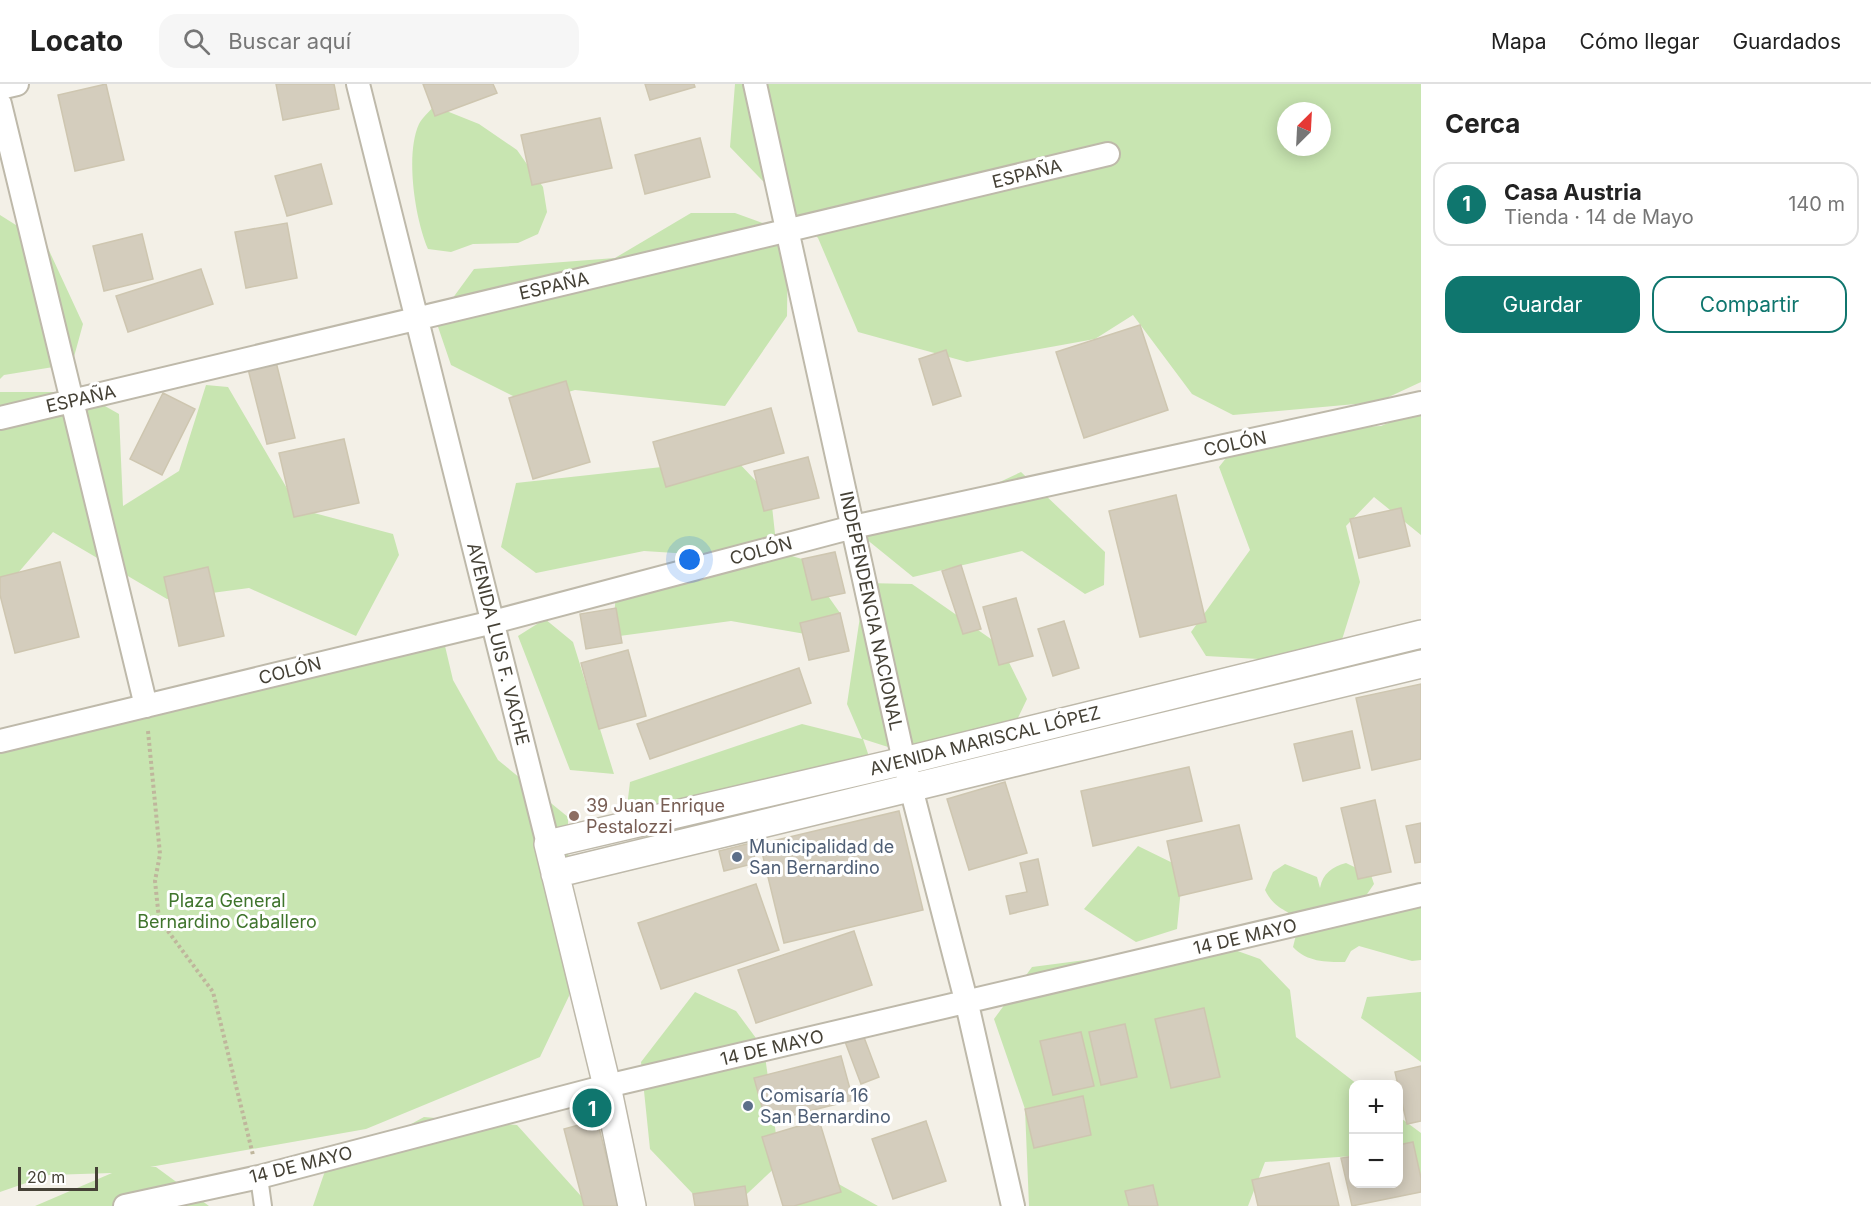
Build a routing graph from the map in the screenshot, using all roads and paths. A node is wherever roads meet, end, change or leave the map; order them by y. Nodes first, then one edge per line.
1 (17, 84) edge
2 (358, 84) edge
3 (755, 84) edge
4 (0, 88) edge
5 (0, 104) edge
6 (1108, 154) dead end
7 (788, 232) junction
8 (416, 319) junction
9 (72, 401) junction
10 (1421, 403) edge
11 (0, 418) edge
12 (853, 527) junction
13 (493, 622) junction
14 (1421, 634) edge
15 (1421, 664) edge
16 (146, 706) junction
17 (0, 741) edge
18 (904, 761) junction
19 (911, 789) junction
20 (548, 844) junction
21 (555, 874) junction
22 (1421, 895) edge
23 (967, 1004) junction
24 (607, 1086) junction
25 (259, 1177) junction
26 (124, 1206) edge
27 (264, 1206) edge
28 (632, 1206) edge
29 (1013, 1206) edge

1 - 4 street
2 - 8 street, AVENIDA LUIS F. VACHE
3 - 7 street, INDEPENDENCIA NACIONAL
5 - 9 street
6 - 7 street, ESPAÑA
7 - 8 street, ESPAÑA
7 - 12 street, INDEPENDENCIA NACIONAL
8 - 9 street, ESPAÑA
8 - 13 street, AVENIDA LUIS F. VACHE
9 - 11 street, ESPAÑA
9 - 16 street
10 - 12 street, COLÓN
12 - 13 street, COLÓN
12 - 18 street, INDEPENDENCIA NACIONAL
13 - 16 street, COLÓN
13 - 20 street, AVENIDA LUIS F. VACHE
14 - 18 street, AVENIDA MARISCAL LÓPEZ
15 - 19 street, AVENIDA MARISCAL LÓPEZ
16 - 17 street, COLÓN
16 - 25 path
18 - 19 street, INDEPENDENCIA NACIONAL
18 - 20 street, AVENIDA MARISCAL LÓPEZ
19 - 21 street, AVENIDA MARISCAL LÓPEZ
19 - 23 street, INDEPENDENCIA NACIONAL
20 - 21 street, AVENIDA LUIS F. VACHE
21 - 24 street, AVENIDA LUIS F. VACHE
22 - 23 street, 14 DE MAYO
23 - 24 street, 14 DE MAYO
23 - 29 street, INDEPENDENCIA NACIONAL
24 - 25 street, 14 DE MAYO
24 - 28 street, AVENIDA LUIS F. VACHE
25 - 26 street, 14 DE MAYO
25 - 27 street

